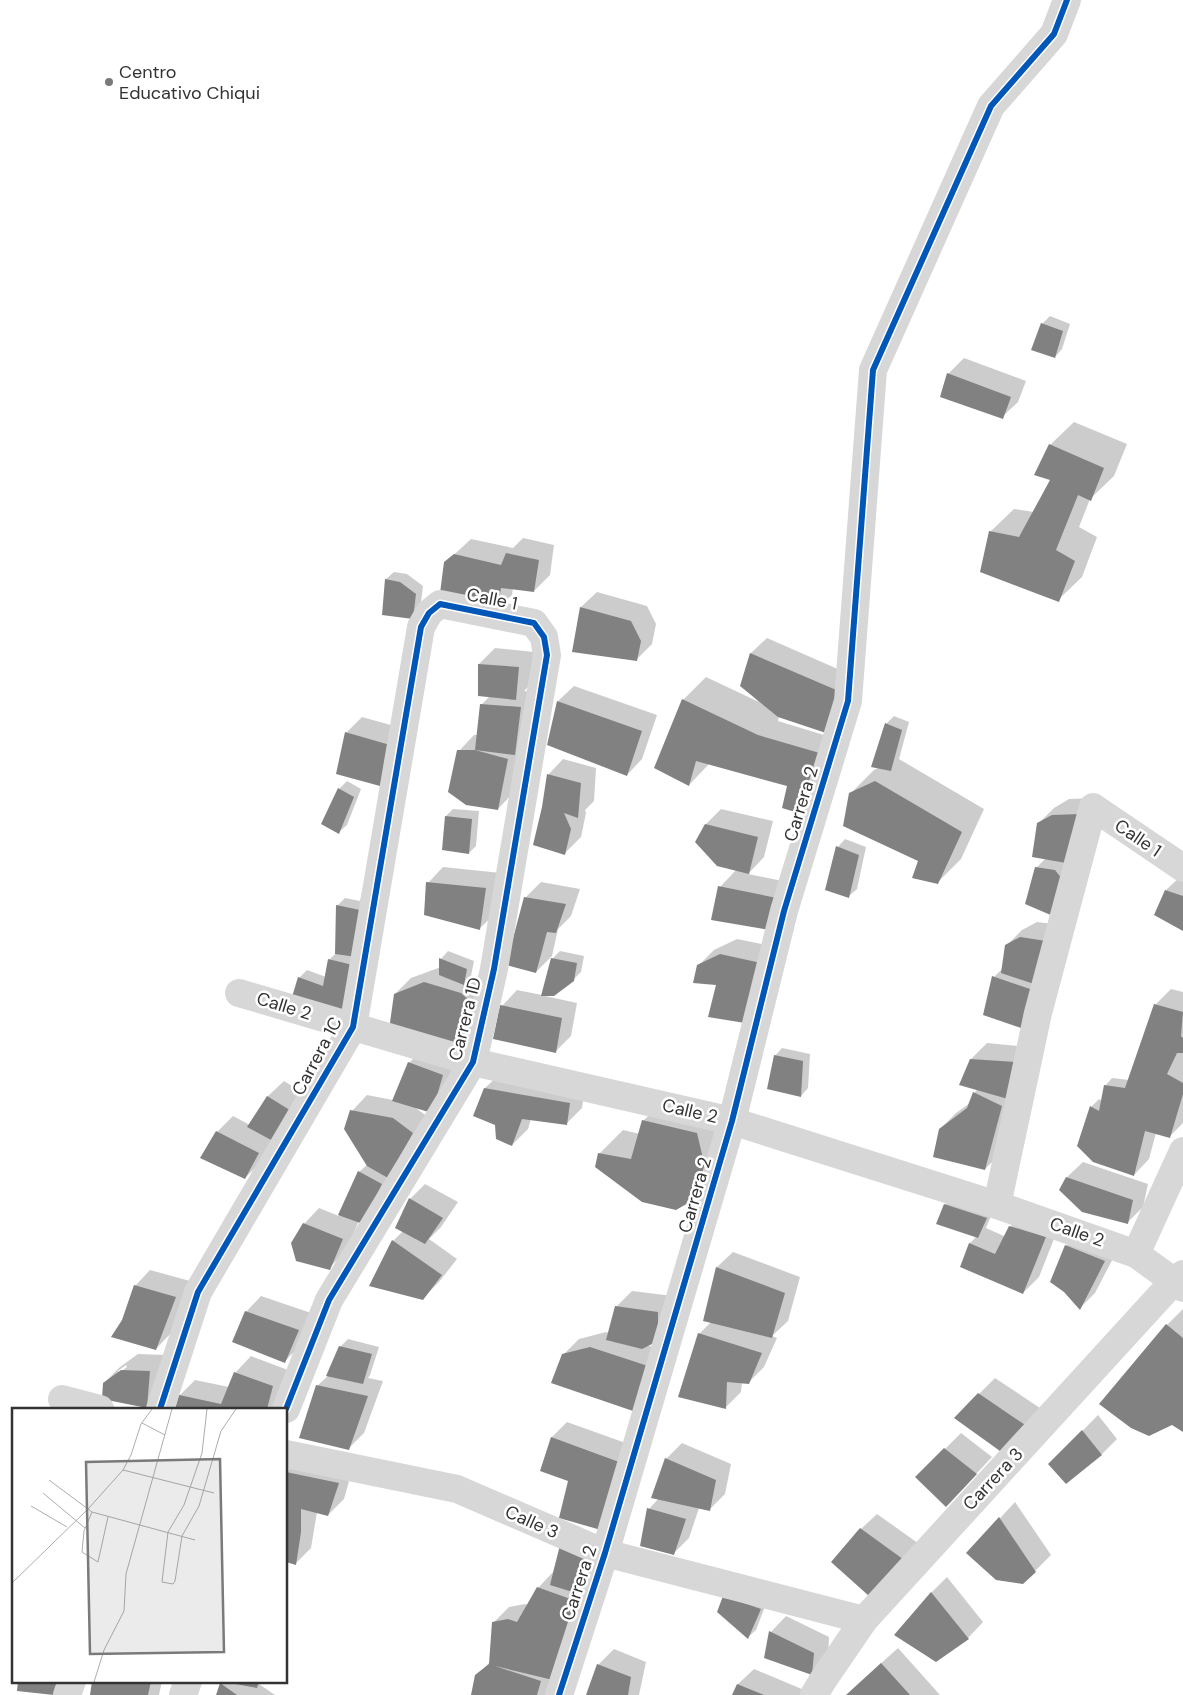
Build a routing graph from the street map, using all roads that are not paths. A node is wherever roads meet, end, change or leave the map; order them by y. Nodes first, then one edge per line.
1 (1067, 0) edge
2 (421, 627) joint
3 (547, 654) joint
4 (1183, 868) edge
5 (240, 993) dead end
6 (353, 1027) junction
7 (473, 1062) junction
8 (732, 1121) junction
9 (1183, 1151) edge
10 (997, 1205) junction
11 (1136, 1254) junction
12 (1180, 1281) edge
13 (62, 1399) dead end
14 (96, 1408) edge
15 (160, 1408) edge
16 (286, 1408) edge
17 (288, 1454) edge
18 (605, 1554) junction
19 (864, 1620) junction
20 (72, 1682) edge
21 (188, 1682) edge
22 (67, 1695) edge
23 (183, 1695) edge
24 (559, 1695) edge
25 (814, 1695) edge

1 - 8 street, Carrera 2
2 - 3 street, Calle 1
2 - 6 street, Carrera 1C
3 - 7 street, Carrera 1D
4 - 10 street, Calle 1
5 - 6 street, Calle 2
6 - 7 street, Calle 2
6 - 15 street, Carrera 1C
7 - 8 street, Calle 2
7 - 16 street, Carrera 1D
8 - 10 street, Calle 2
8 - 18 street, Carrera 2
9 - 11 street
10 - 11 street, Calle 2
11 - 12 street, Calle 2
12 - 19 street, Carrera 3
13 - 14 street
17 - 18 street, Calle 3
18 - 19 street, Calle 3
18 - 24 street, Carrera 2
19 - 25 street, Carrera 3
20 - 22 street
21 - 23 street

